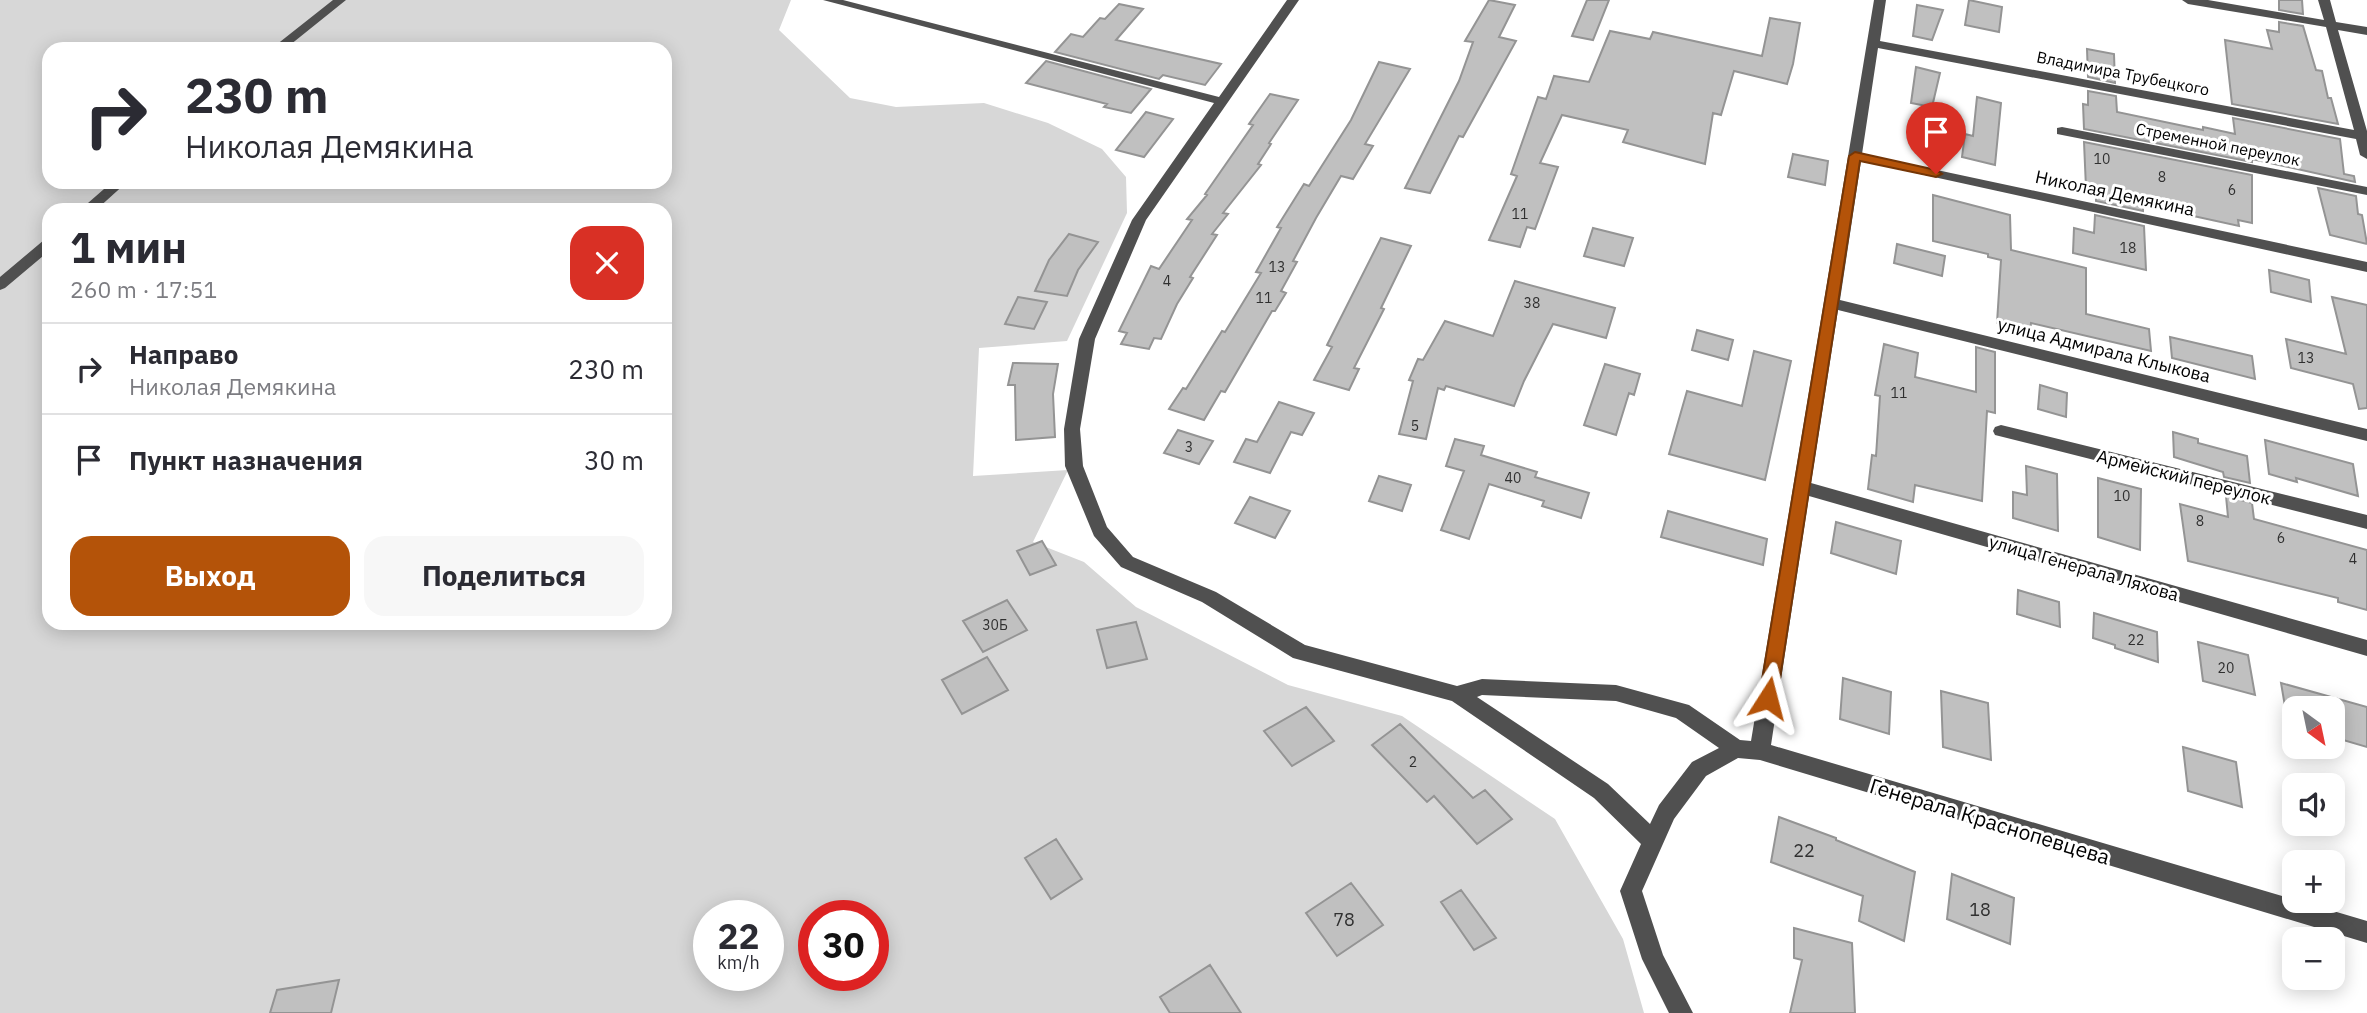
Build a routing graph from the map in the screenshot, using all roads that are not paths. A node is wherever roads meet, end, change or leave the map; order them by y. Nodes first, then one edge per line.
1 (340, 0) edge
2 (829, 0) edge
3 (1293, 0) edge
4 (1880, 0) edge
5 (2188, 0) edge
6 (2324, 0) edge
7 (2331, 24) junction
8 (2367, 31) edge
9 (287, 42) edge
10 (1873, 43) junction
11 (1222, 101) junction
12 (2062, 131) dead end
13 (2364, 137) edge
14 (2367, 155) edge
15 (1855, 156) junction
16 (112, 189) edge
17 (2367, 191) edge
18 (95, 203) edge
19 (42, 249) edge
20 (2367, 267) edge
21 (0, 285) edge
22 (1832, 303) junction
23 (2001, 431) dead end
24 (2367, 435) edge
25 (1802, 487) junction
26 (2367, 522) edge
27 (2367, 648) edge
28 (1457, 694) junction
29 (1736, 749) junction
30 (1760, 751) junction
31 (1653, 841) junction
32 (2367, 932) edge
33 (1681, 1013) edge

1 - 9 street
2 - 11 street
3 - 11 street
4 - 10 street
5 - 7 street
6 - 7 street
7 - 8 street
7 - 13 street
10 - 13 street, Владимира Трубецкого
10 - 15 street
11 - 28 street
12 - 17 street, Стременной переулок
13 - 14 street
15 - 20 street, Николая Демякина
15 - 22 street
16 - 18 street
19 - 21 street
22 - 24 street, улица Адмирала Клыкова
22 - 25 street
23 - 26 street, Армейский переулок
25 - 27 street, улица Генерала Ляхова
25 - 30 street
28 - 29 street
28 - 31 street
29 - 30 street, Генерала Краснопевцева
29 - 31 street
30 - 32 street, Генерала Краснопевцева
31 - 33 street

